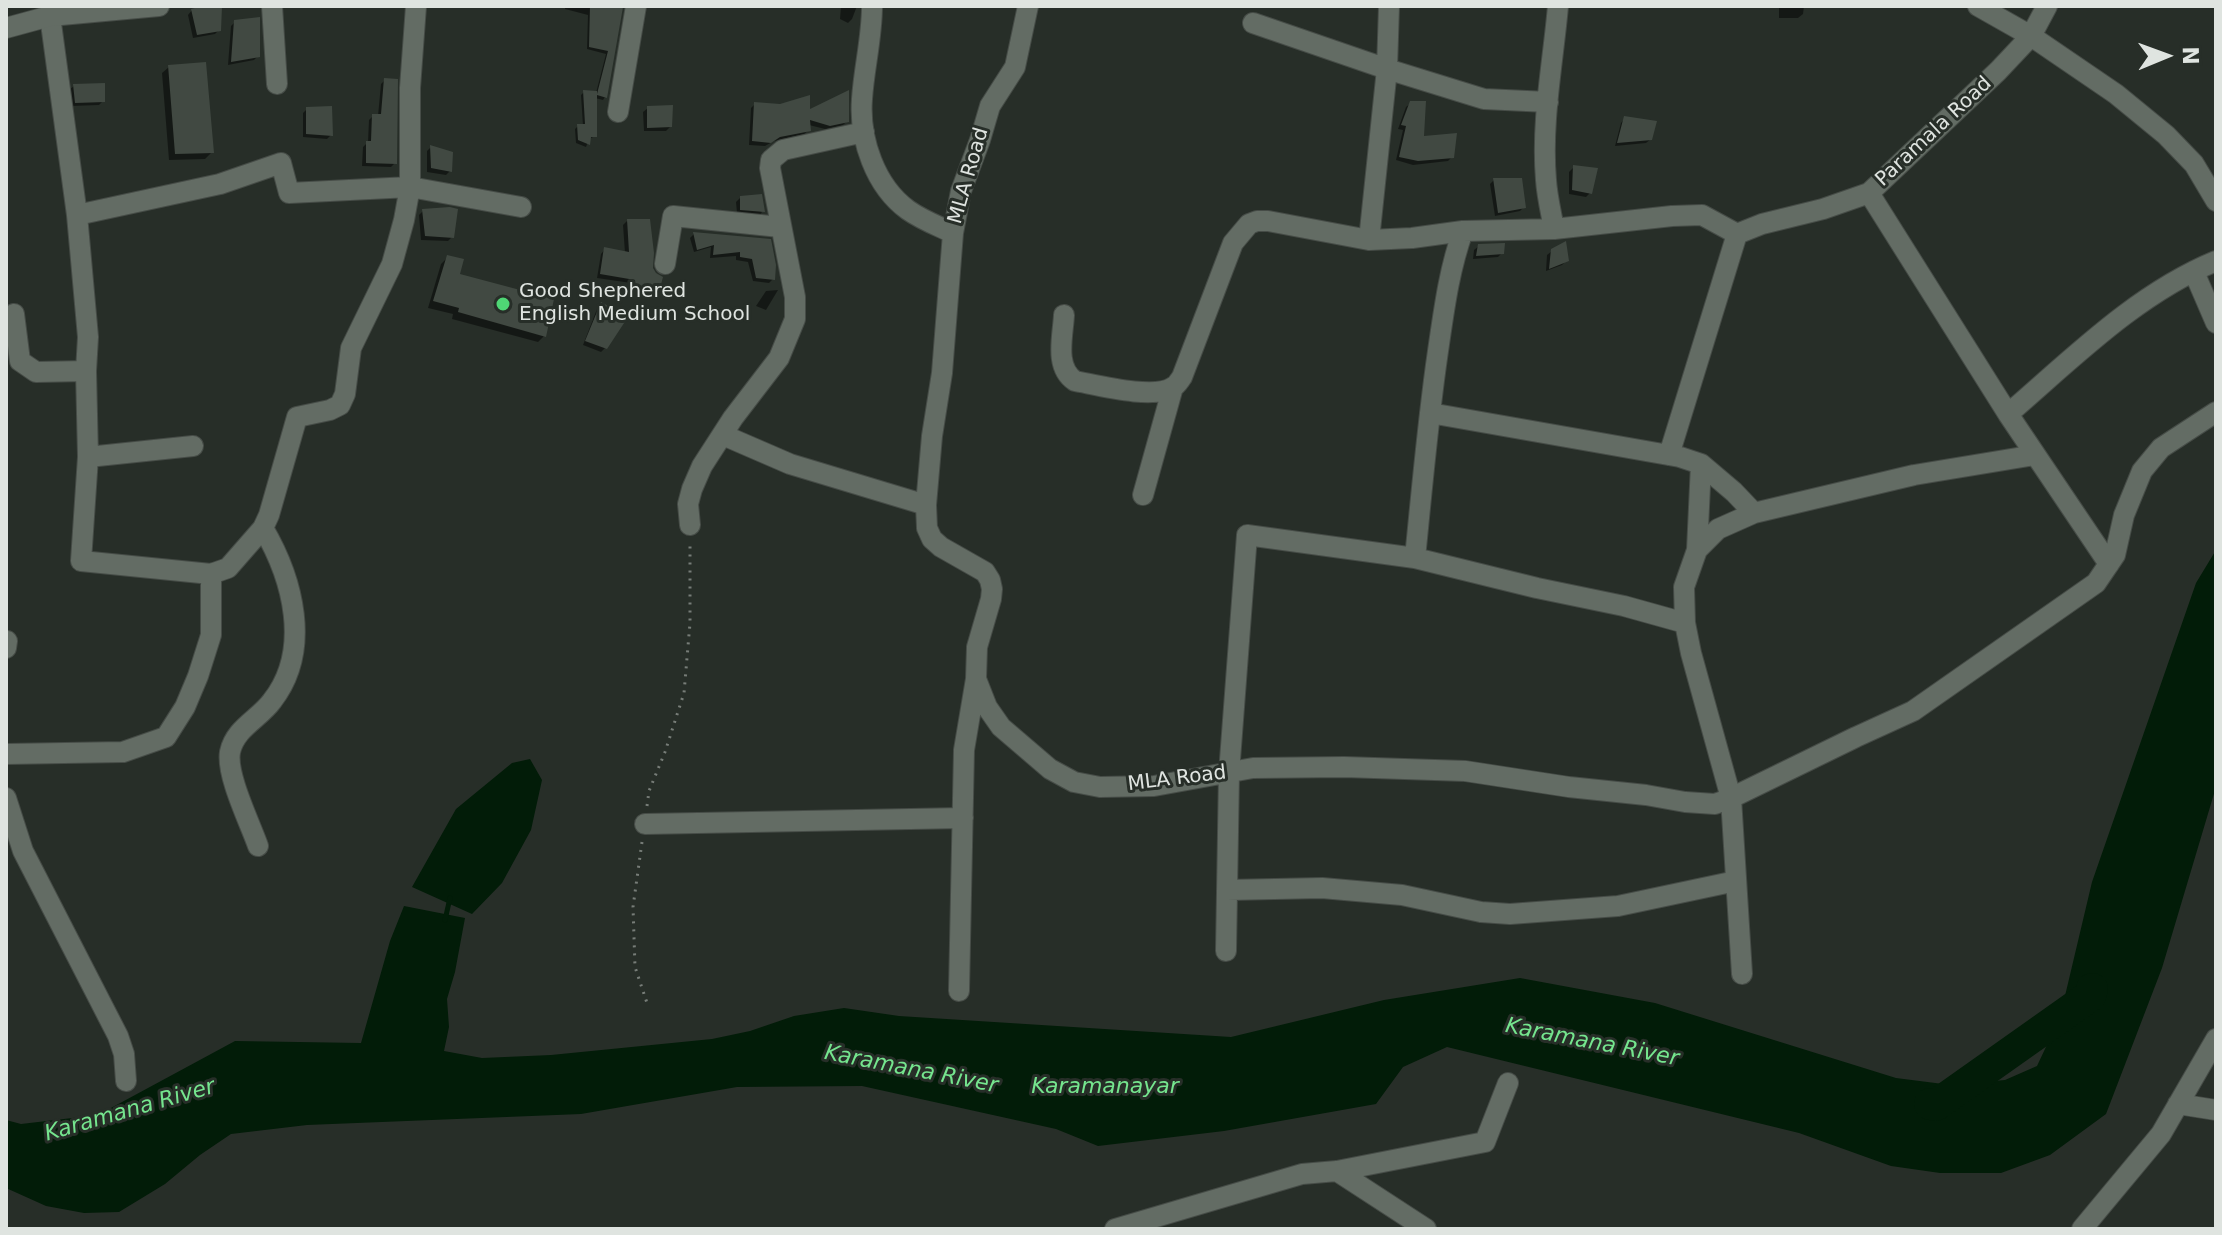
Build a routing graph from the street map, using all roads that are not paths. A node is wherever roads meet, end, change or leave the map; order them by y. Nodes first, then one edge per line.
1 (159, 6) edge
2 (272, 6) edge
3 (416, 6) edge
4 (636, 6) edge
5 (872, 6) edge
6 (1028, 6) edge
7 (1558, 6) edge
8 (1978, 6) edge
9 (2047, 6) edge
10 (1384, 9) edge
11 (50, 16) junction
12 (17, 19) edge
13 (1253, 23) dead end
14 (2031, 36) junction
15 (1387, 69) junction
16 (277, 84) dead end
17 (1548, 102) junction
18 (618, 112) dead end
19 (864, 132) junction
20 (410, 187) junction
21 (1869, 193) junction
22 (2216, 201) edge
23 (521, 207) dead end
24 (77, 215) junction
25 (780, 227) junction
26 (1554, 229) junction
27 (1463, 231) junction
28 (953, 233) junction
29 (1737, 234) junction
30 (1369, 240) junction
31 (2216, 261) edge
32 (665, 264) dead end
33 (2194, 272) junction
34 (14, 314) dead end
35 (1064, 315) dead end
36 (2216, 323) edge
37 (86, 371) junction
38 (1173, 387) junction
39 (2216, 412) edge
40 (1430, 413) junction
41 (2008, 414) junction
42 (723, 435) junction
43 (193, 446) dead end
44 (1669, 455) junction
45 (2035, 455) junction
46 (88, 457) junction
47 (1701, 464) junction
48 (1143, 495) dead end
49 (926, 505) junction
50 (1754, 513) junction
51 (690, 525) road end
52 (263, 528) junction
53 (1697, 550) junction
54 (1415, 558) junction
55 (2109, 564) junction
56 (211, 574) junction
57 (1685, 623) junction
58 (7, 641) edge
59 (6, 648) edge
60 (976, 679) junction
61 (6, 754) edge
62 (1229, 773) junction
63 (6, 798) edge
64 (1731, 798) junction
65 (963, 818) junction
66 (645, 824) road end
67 (258, 846) dead end
68 (1736, 881) junction
69 (1227, 890) junction
70 (1226, 951) dead end
71 (1742, 974) dead end
72 (959, 991) dead end
73 (2216, 1039) edge
74 (126, 1081) dead end
75 (1508, 1083) dead end
76 (2178, 1104) junction
77 (2216, 1110) edge
78 (1337, 1171) junction
79 (1115, 1229) edge
80 (1426, 1229) edge
81 (2082, 1229) edge

1 - 11 street
2 - 16 street
3 - 20 street
4 - 18 street
5 - 19 street
6 - 28 street, MLA Road
7 - 17 street
8 - 14 street
9 - 14 street, Paramala Road
10 - 15 street
11 - 12 street
11 - 24 street
13 - 15 street
14 - 21 street, Paramala Road
14 - 22 street
15 - 17 street
15 - 30 street
17 - 26 street
19 - 25 street
19 - 28 street
20 - 23 street
20 - 24 street
20 - 52 street
21 - 29 street, Paramala Road
21 - 41 street
24 - 37 street
25 - 32 street
25 - 42 street
26 - 27 street
26 - 29 street
27 - 30 street
27 - 40 street
28 - 49 street, MLA Road
29 - 44 street
30 - 38 street
31 - 33 street
33 - 36 street
33 - 41 street
34 - 37 street
35 - 38 street
37 - 46 street
38 - 48 street
39 - 55 street
40 - 44 street
40 - 54 street
41 - 45 street
42 - 49 street
42 - 51 street
43 - 46 street
44 - 47 street
45 - 50 street
45 - 55 street
46 - 56 street
47 - 50 street
47 - 53 street
49 - 60 street, MLA Road
50 - 53 street
52 - 56 street
52 - 67 street
53 - 57 street
54 - 57 street
54 - 62 street
55 - 64 street, MLA Road
56 - 61 street
57 - 64 street
58 - 59 street
60 - 62 street, MLA Road
60 - 65 street
62 - 64 street, MLA Road
62 - 69 street
63 - 74 street
64 - 68 street
65 - 66 street
65 - 72 street
68 - 69 street
68 - 71 street
69 - 70 street
73 - 76 street
75 - 78 street
76 - 77 street
76 - 81 street
78 - 79 street
78 - 80 street

